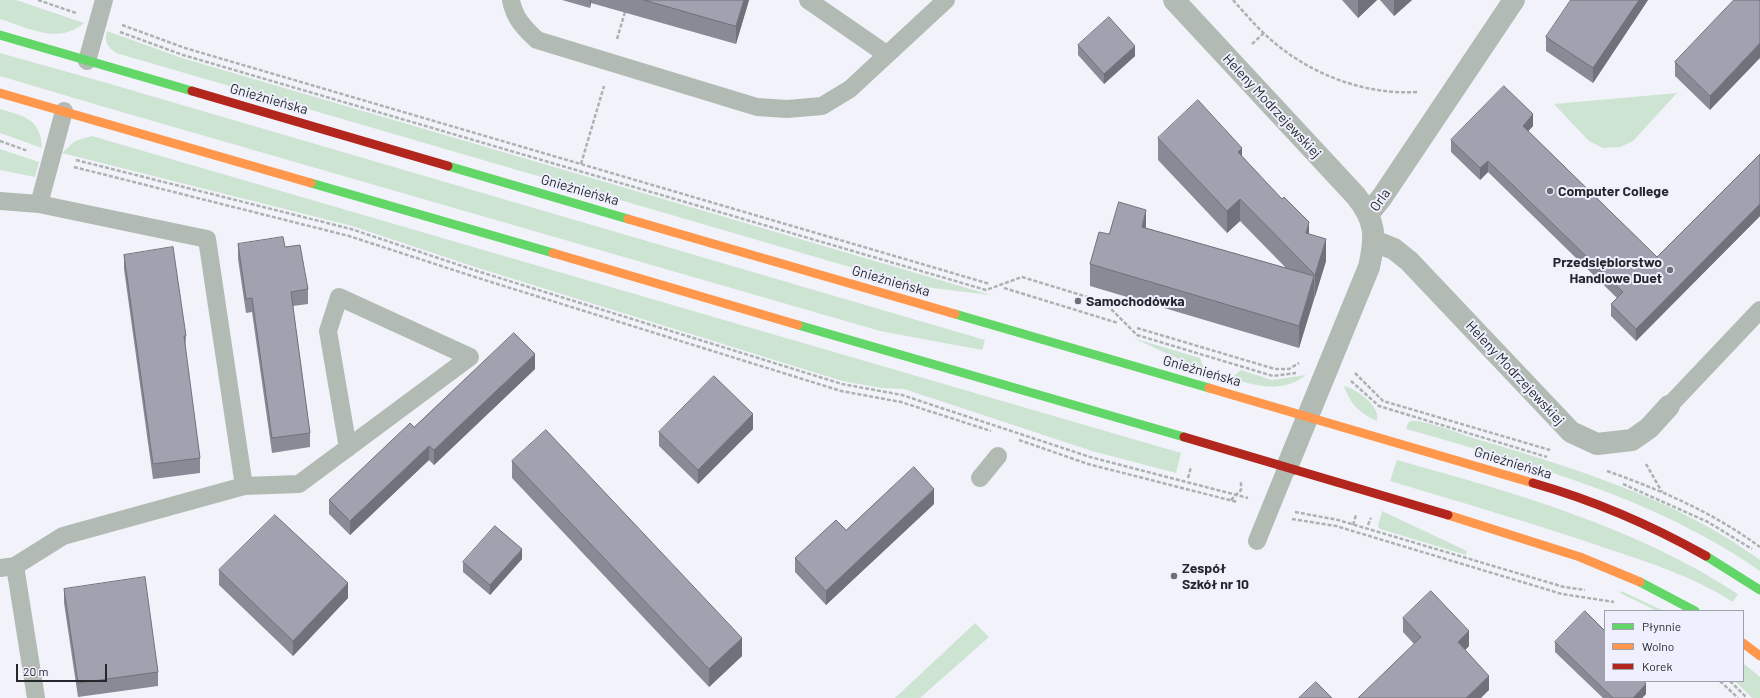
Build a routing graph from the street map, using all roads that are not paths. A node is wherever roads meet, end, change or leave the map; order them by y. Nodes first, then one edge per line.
1 (104, 0) edge
2 (511, 0) edge
3 (808, 0) edge
4 (946, 0) edge
5 (1174, 0) edge
6 (1514, 0) edge
7 (0, 35) edge
8 (886, 54) junction
9 (87, 61) junction
10 (0, 93) edge
11 (64, 111) junction
12 (0, 201) edge
13 (39, 204) junction
14 (1369, 213) junction
15 (1374, 241) junction
16 (1760, 310) edge
17 (1669, 406) joint
18 (1307, 416) junction
19 (348, 448) junction
20 (998, 456) dead end
21 (1287, 468) junction
22 (980, 478) dead end
23 (244, 486) junction
24 (1256, 541) dead end
25 (7, 567) edge
26 (1760, 590) edge
27 (1693, 610) edge
28 (1744, 644) edge
29 (1760, 656) edge
30 (36, 698) edge

1 - 9 lane
2 - 8 lane
3 - 8 lane
4 - 8 lane
5 - 14 street, Heleny Modrzejewskiej
6 - 14 street, Orla
7 - 9 street, Gnieźnieńska
9 - 18 street, Gnieźnieńska
10 - 11 street
11 - 13 lane
11 - 21 street
12 - 13 lane
13 - 23 lane
14 - 15 street, Orla
15 - 17 street, Heleny Modrzejewskiej
15 - 18 street, Orla
16 - 17 lane
18 - 21 street, Orla
18 - 26 street, Gnieźnieńska
19 - 19 lane
19 - 23 lane
20 - 22 lane
21 - 24 lane
21 - 27 street
23 - 25 lane
25 - 30 lane
28 - 29 street

